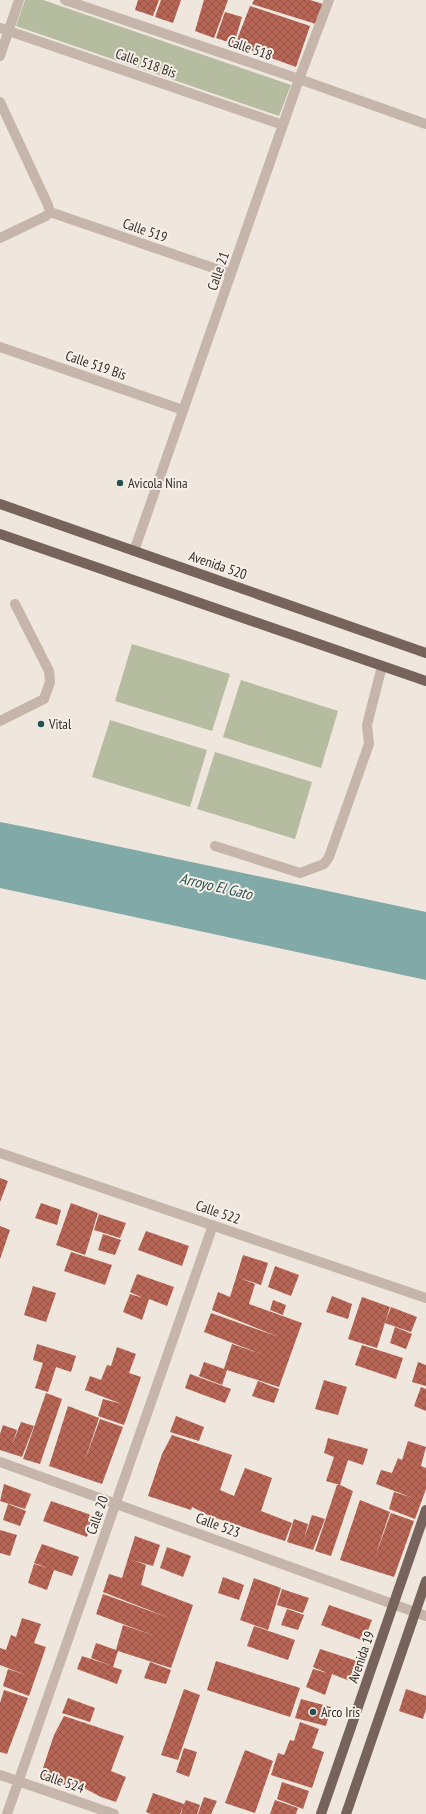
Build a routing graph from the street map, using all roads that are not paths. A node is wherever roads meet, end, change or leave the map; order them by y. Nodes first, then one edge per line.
1 (20, 0) edge
2 (65, 0) edge
3 (329, 0) edge
4 (4, 29) edge
5 (0, 56) edge
6 (299, 79) junction
7 (0, 102) edge
8 (426, 124) edge
9 (283, 125) junction
10 (50, 212) junction
11 (0, 238) edge
12 (231, 274) junction
13 (0, 347) edge
14 (183, 410) junction
15 (0, 504) edge
16 (0, 534) edge
17 (134, 551) junction
18 (15, 604) dead end
19 (426, 653) edge
20 (382, 666) junction
21 (426, 681) edge
22 (0, 721) edge
23 (215, 846) dead end
24 (0, 1153) edge
25 (213, 1225) junction
26 (426, 1298) edge
27 (0, 1462) edge
28 (116, 1503) junction
29 (426, 1510) edge
30 (426, 1581) edge
31 (394, 1604) junction
32 (415, 1612) junction
33 (426, 1616) edge
34 (0, 1775) edge
35 (18, 1781) junction
36 (7, 1814) edge
37 (114, 1814) edge
38 (321, 1814) edge
39 (346, 1814) edge

1 - 4 street
2 - 6 street, Calle 518
3 - 6 street, Calle 21
4 - 5 street
4 - 9 street, Calle 518 Bis
6 - 8 street, Calle 518
6 - 9 street, Calle 21
7 - 10 street
9 - 12 street, Calle 21
10 - 11 street
10 - 12 street, Calle 519
12 - 14 street, Calle 21
13 - 14 street, Calle 519 Bis
14 - 17 street, Calle 21
15 - 17 main road, Avenida 520
16 - 20 main road
17 - 19 main road, Avenida 520
18 - 22 street
20 - 21 main road
20 - 23 street
24 - 25 street, Calle 522
25 - 26 street, Calle 522
25 - 28 street, Calle 20
27 - 28 street, Calle 523
28 - 31 street, Calle 523
28 - 35 street, Calle 20
29 - 31 main road, Avenida 19
30 - 32 main road
31 - 32 street, Calle 523
31 - 38 main road, Avenida 19
32 - 33 street, Calle 523
32 - 39 main road
34 - 35 street, Calle 524
35 - 36 street, Calle 20
35 - 37 street, Calle 524

